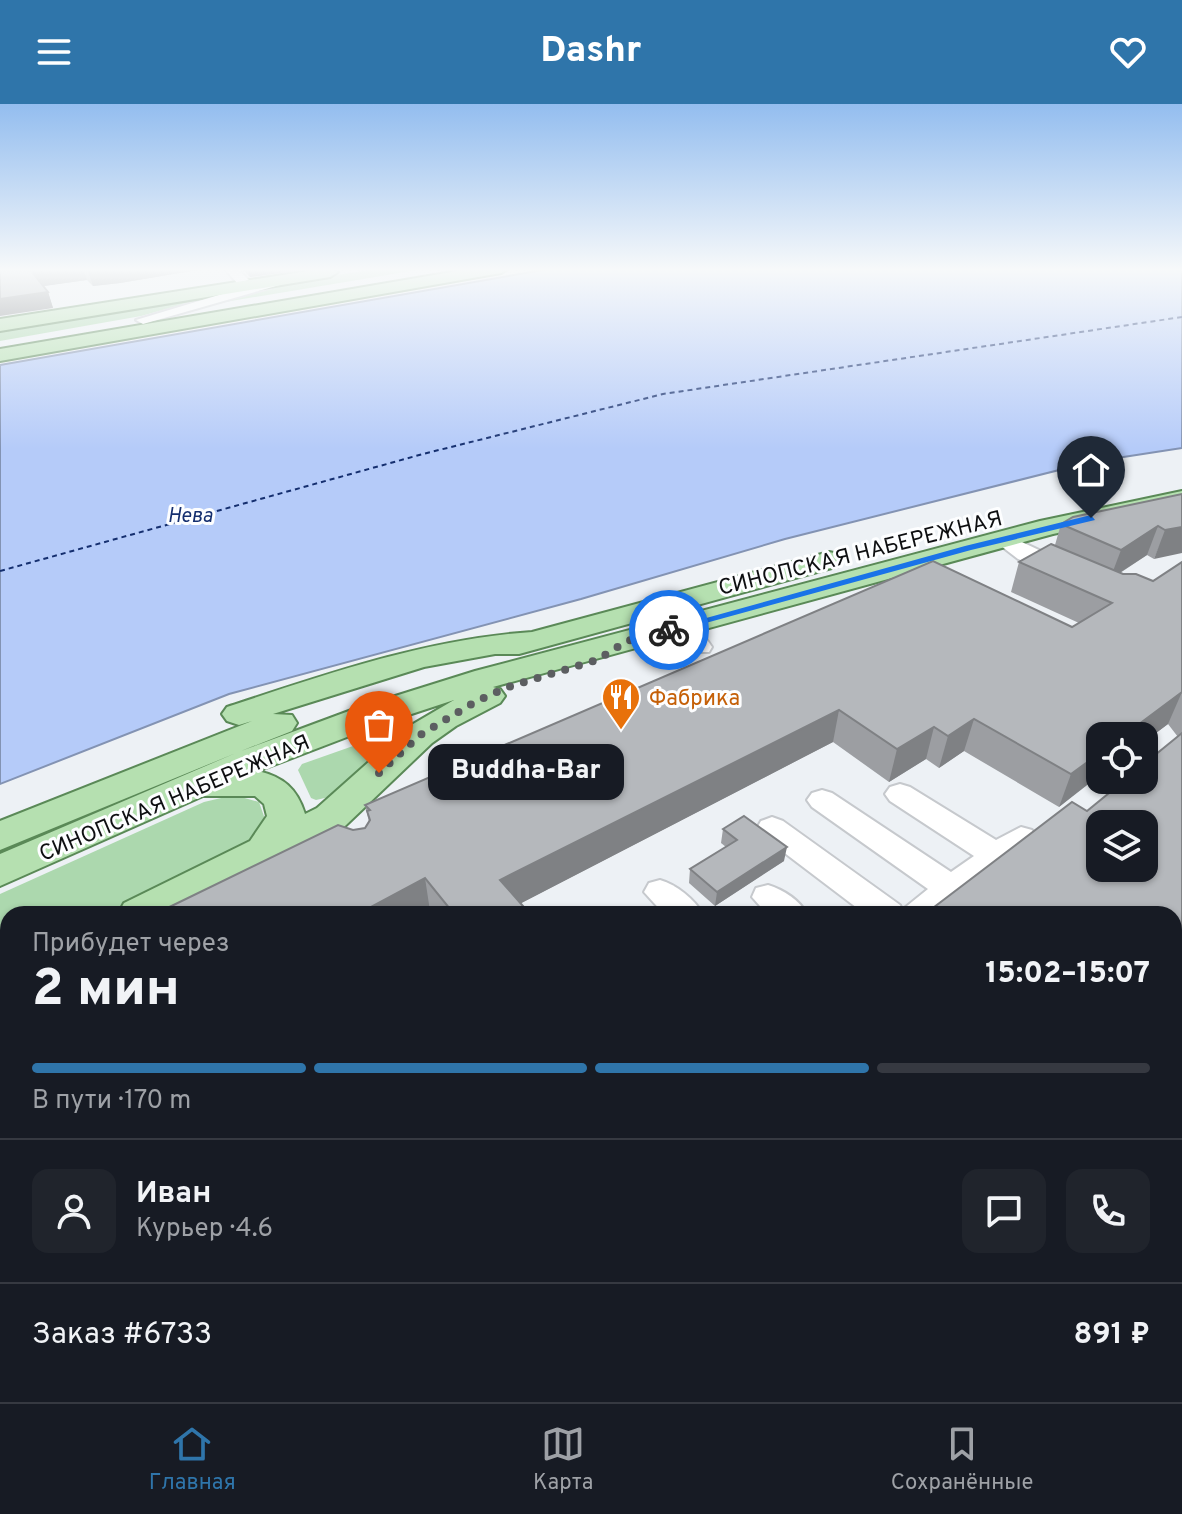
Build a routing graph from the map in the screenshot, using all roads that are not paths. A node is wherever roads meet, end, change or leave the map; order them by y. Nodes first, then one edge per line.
1 (94, 329) edge
2 (152, 329) edge
3 (0, 345) edge
4 (0, 355) edge
5 (1182, 477) edge
6 (1182, 499) edge
7 (1003, 539) junction
8 (1080, 578) edge
9 (680, 627) junction
10 (532, 641) junction
11 (627, 641) junction
12 (700, 647) dead end
13 (900, 794) dead end
14 (822, 800) dead end
15 (0, 810) edge
16 (109, 824) junction
17 (772, 828) dead end
18 (0, 836) edge
19 (262, 854) junction
20 (0, 871) edge
21 (952, 889) junction
22 (660, 892) dead end
23 (155, 906) edge
24 (677, 906) edge
25 (877, 906) edge
26 (928, 906) edge

1 - 3 main road
2 - 4 main road
5 - 10 main road, СИНОПСКАЯ НАБЕРЕЖНАЯ
6 - 7 main road, СИНОПСКАЯ НАБЕРЕЖНАЯ
7 - 8 street
7 - 9 main road, СИНОПСКАЯ НАБЕРЕЖНАЯ
9 - 11 main road, СИНОПСКАЯ НАБЕРЕЖНАЯ
9 - 12 street
10 - 15 main road
10 - 18 main road, СИНОПСКАЯ НАБЕРЕЖНАЯ
11 - 16 main road, СИНОПСКАЯ НАБЕРЕЖНАЯ
11 - 19 main road
13 - 21 street
14 - 21 street
16 - 19 main road
16 - 20 main road, СИНОПСКАЯ НАБЕРЕЖНАЯ
17 - 25 street
19 - 23 main road
21 - 26 street
22 - 24 street

